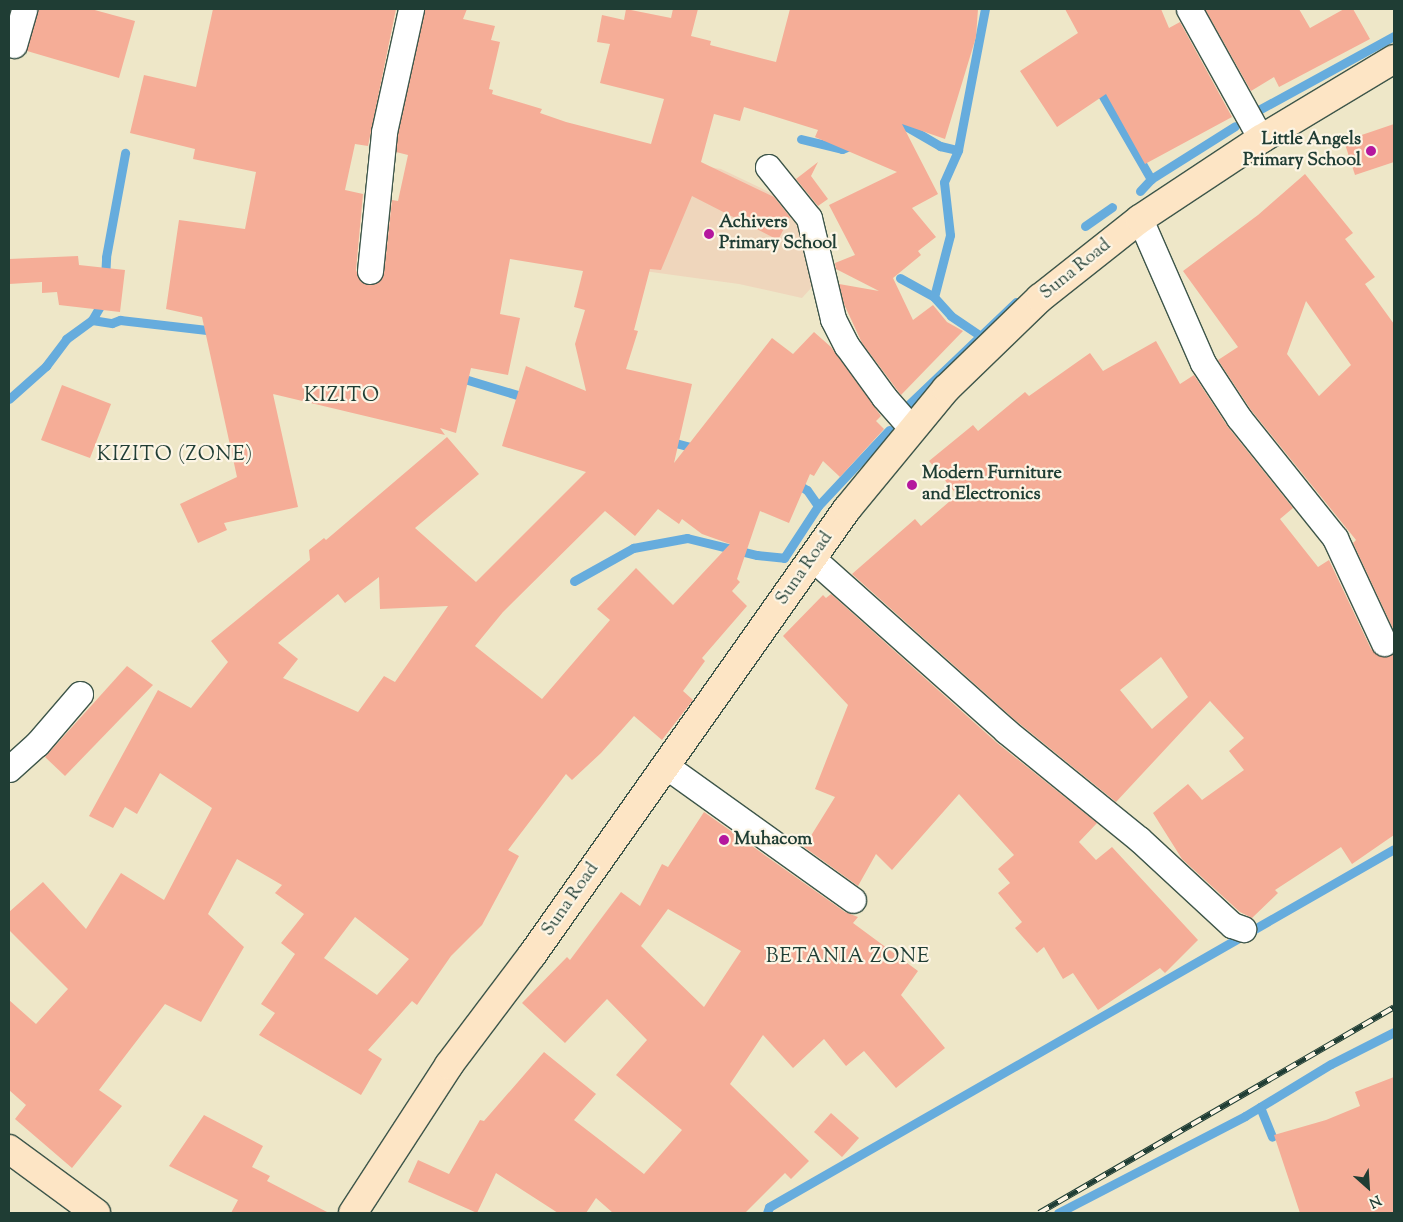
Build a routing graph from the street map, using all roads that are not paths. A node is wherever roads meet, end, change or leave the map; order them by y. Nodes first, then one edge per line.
1 (24, 9) edge
2 (411, 9) edge
3 (1189, 9) edge
4 (14, 46) dead end
5 (1394, 59) edge
6 (1261, 139) junction
7 (768, 167) dead end
8 (1140, 219) junction
9 (370, 271) dead end
10 (912, 430) junction
11 (812, 558) junction
12 (1384, 643) dead end
13 (80, 694) dead end
14 (666, 766) junction
15 (9, 769) edge
16 (854, 900) dead end
17 (1243, 928) dead end
18 (9, 1149) edge
19 (96, 1213) edge
20 (353, 1213) edge

1 - 4 street
2 - 9 street
3 - 6 street
5 - 6 street, Suna Road
6 - 8 street, Suna Road
7 - 10 street
8 - 10 street, Suna Road
8 - 12 street
10 - 11 street, Suna Road
11 - 14 street, Suna Road
11 - 17 street
13 - 15 street
14 - 16 street
14 - 20 street, Suna Road
18 - 19 street

